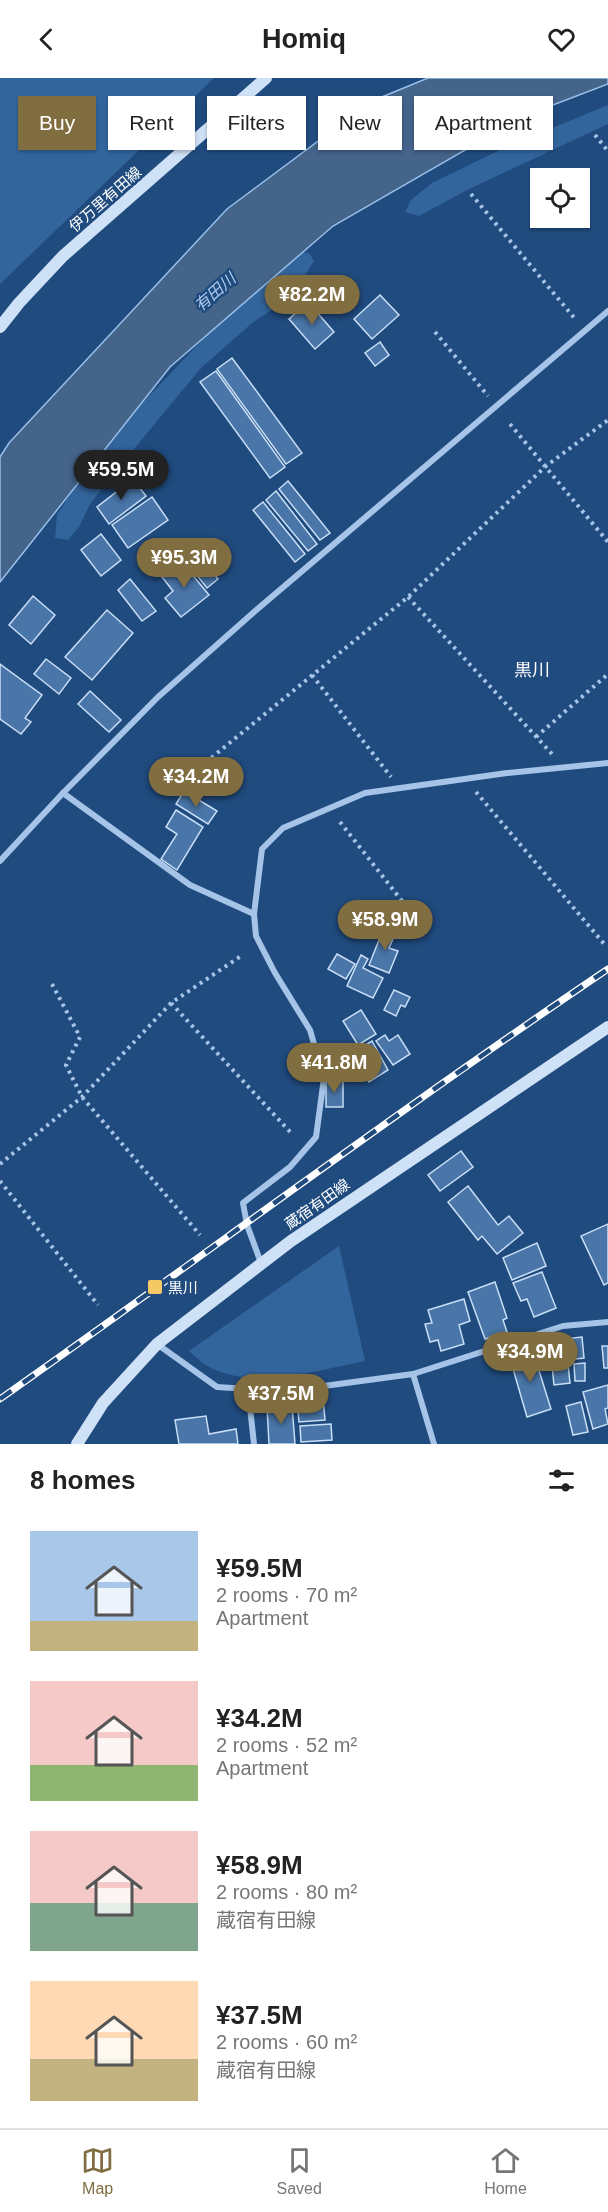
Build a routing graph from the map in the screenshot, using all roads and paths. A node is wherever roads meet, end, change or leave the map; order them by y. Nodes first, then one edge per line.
1 (266, 78) edge
2 (595, 135) dead end
3 (608, 151) edge
4 (471, 194) dead end
5 (608, 311) edge
6 (0, 327) edge
7 (582, 327) dead end
8 (435, 332) dead end
9 (493, 402) dead end
10 (608, 420) edge
11 (510, 424) dead end
12 (546, 466) junction
13 (608, 542) edge
14 (408, 597) junction
15 (608, 674) edge
16 (312, 675) junction
17 (536, 737) junction
18 (554, 757) dead end
19 (608, 763) edge
20 (194, 772) dead end
21 (395, 782) dead end
22 (475, 791) dead end
23 (63, 793) junction
24 (340, 822) dead end
25 (0, 861) edge
26 (255, 914) junction
27 (413, 915) dead end
28 (605, 945) dead end
29 (241, 956) dead end
30 (52, 984) dead end
31 (171, 1003) junction
32 (608, 1027) edge
33 (82, 1097) junction
34 (292, 1134) dead end
35 (0, 1164) edge
36 (0, 1181) edge
37 (200, 1235) dead end
38 (261, 1264) junction
39 (98, 1305) dead end
40 (608, 1323) edge
41 (157, 1344) junction
42 (413, 1374) junction
43 (248, 1389) junction
44 (77, 1444) edge
45 (254, 1444) edge
46 (434, 1444) edge

1 - 6 main road, 伊万里有田線
2 - 3 path
4 - 7 path
5 - 23 street
8 - 9 path
10 - 12 path
11 - 12 path
12 - 13 path
12 - 14 path
14 - 16 path
14 - 17 path
15 - 17 path
16 - 20 path
16 - 21 path
17 - 18 path
19 - 26 street
22 - 28 path
23 - 25 street
23 - 26 street
24 - 27 path
26 - 38 street
29 - 31 path
30 - 33 path
31 - 33 path
31 - 34 path
32 - 38 main road, 蔵宿有田線
33 - 35 path
33 - 37 path
36 - 39 path
38 - 41 main road, 蔵宿有田線
40 - 42 street
41 - 43 street
41 - 44 main road, 蔵宿有田線
42 - 43 street
42 - 46 street
43 - 45 street

